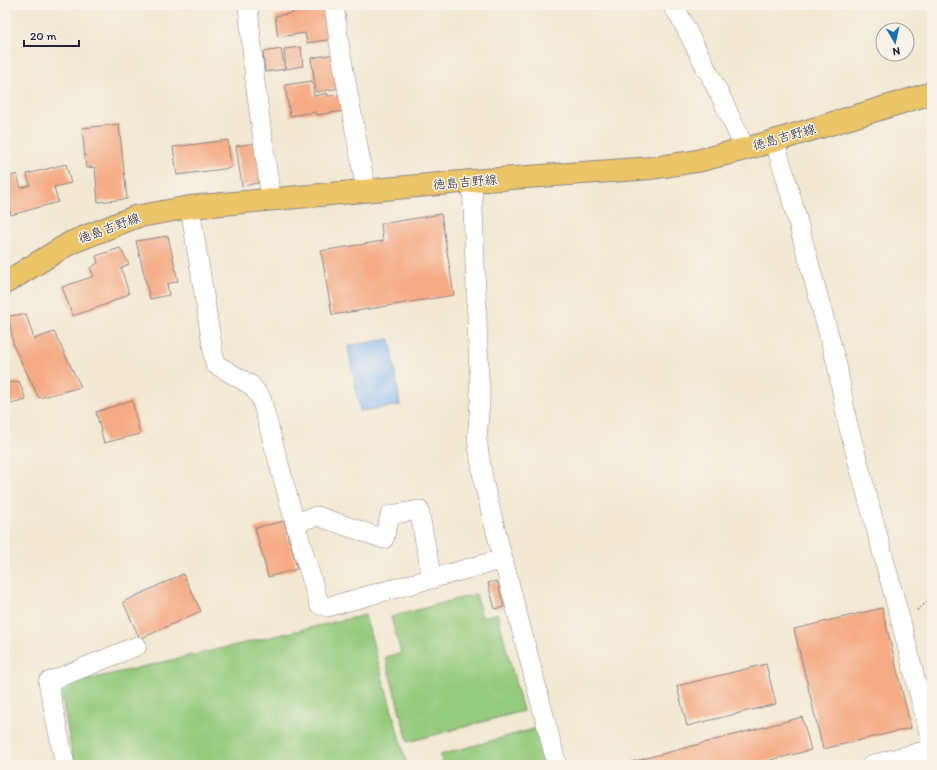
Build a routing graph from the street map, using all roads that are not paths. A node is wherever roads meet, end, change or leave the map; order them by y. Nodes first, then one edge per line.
1 (248, 5) edge
2 (334, 5) edge
3 (672, 5) edge
4 (932, 93) edge
5 (774, 141) junction
6 (745, 149) junction
7 (472, 181) junction
8 (366, 190) junction
9 (271, 199) junction
10 (190, 207) junction
11 (5, 283) edge
12 (295, 522) junction
13 (503, 559) junction
14 (432, 579) junction
15 (137, 646) dead end
16 (932, 746) edge
17 (932, 749) edge
18 (65, 765) edge
19 (557, 765) edge
20 (871, 765) edge

1 - 9 street
2 - 8 street
3 - 6 street
4 - 5 main road, 徳島吉野線
5 - 6 main road, 徳島吉野線
5 - 16 street
6 - 7 main road, 徳島吉野線
7 - 8 main road, 徳島吉野線
7 - 13 street
8 - 9 main road, 徳島吉野線
9 - 10 main road, 徳島吉野線
10 - 11 main road, 徳島吉野線
10 - 12 street
12 - 14 street
12 - 14 street
13 - 14 street
13 - 19 street
15 - 18 street
17 - 20 street

